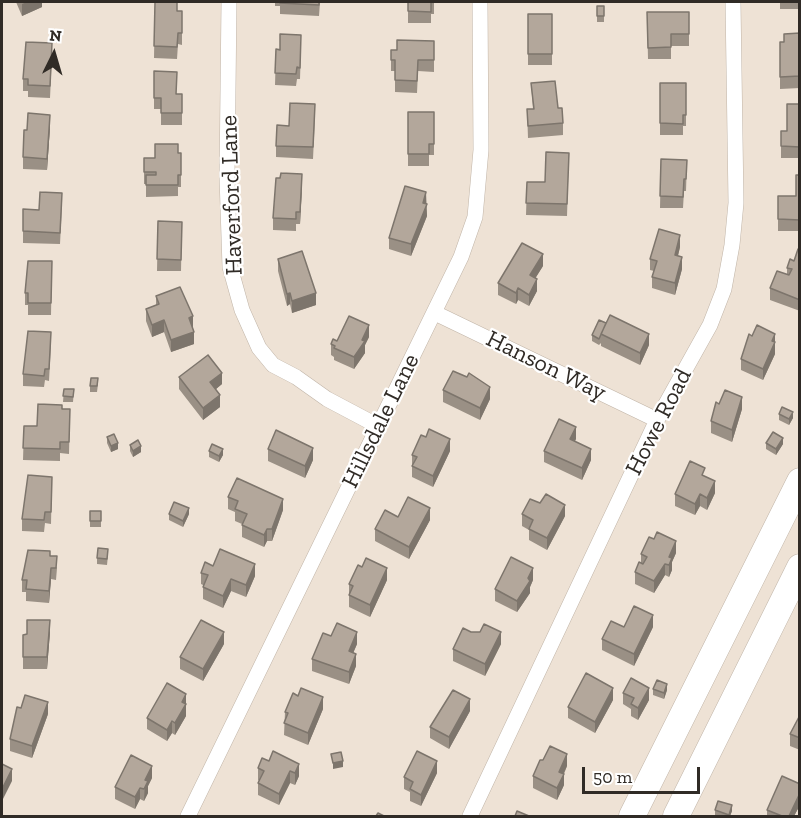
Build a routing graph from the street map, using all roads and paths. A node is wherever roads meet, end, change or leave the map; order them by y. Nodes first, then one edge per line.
1 (229, 2) edge
2 (480, 2) edge
3 (733, 2) edge
4 (435, 313) junction
5 (657, 420) junction
6 (378, 426) junction
7 (800, 481) edge
8 (800, 567) edge
9 (188, 816) edge
10 (470, 816) edge
11 (632, 816) edge
12 (676, 816) edge

1 - 6 street, Haverford Lane
2 - 4 street, Hillsdale Lane
3 - 5 street, Howe Road
4 - 5 street, Hanson Way
4 - 6 street, Hillsdale Lane
5 - 10 street, Howe Road
6 - 9 street, Hillsdale Lane
7 - 11 highway
8 - 12 highway

